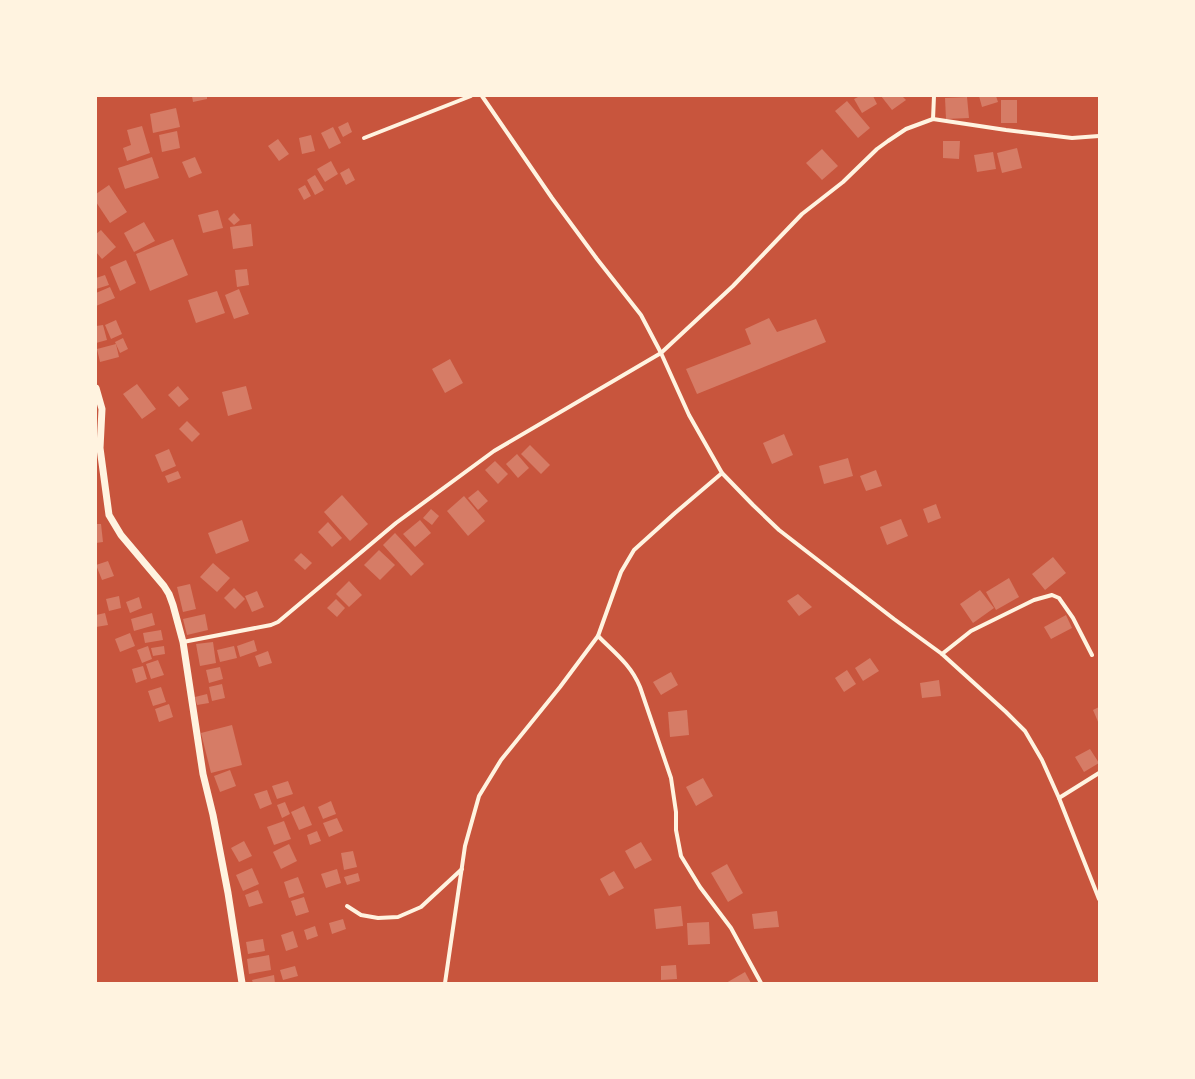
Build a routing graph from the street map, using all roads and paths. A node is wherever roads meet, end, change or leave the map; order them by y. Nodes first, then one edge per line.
1 (471, 96) edge
2 (482, 96) edge
3 (934, 96) edge
4 (933, 119) junction
5 (1099, 136) edge
6 (364, 138) dead end
7 (661, 353) junction
8 (96, 388) edge
9 (722, 473) junction
10 (598, 636) junction
11 (182, 642) junction
12 (942, 654) junction
13 (1092, 655) dead end
14 (1099, 773) edge
15 (1059, 798) junction
16 (462, 868) junction
17 (1099, 899) edge
18 (346, 906) dead end
19 (242, 983) edge
20 (445, 983) edge
21 (762, 983) edge

1 - 6 street
2 - 7 street
3 - 4 street
4 - 5 street
4 - 7 street
7 - 9 street
7 - 11 street
8 - 11 street
9 - 10 street
9 - 12 street
10 - 16 street
10 - 21 street
11 - 19 street
12 - 13 street
12 - 15 street
14 - 15 street
15 - 17 street
16 - 18 street
16 - 20 street

